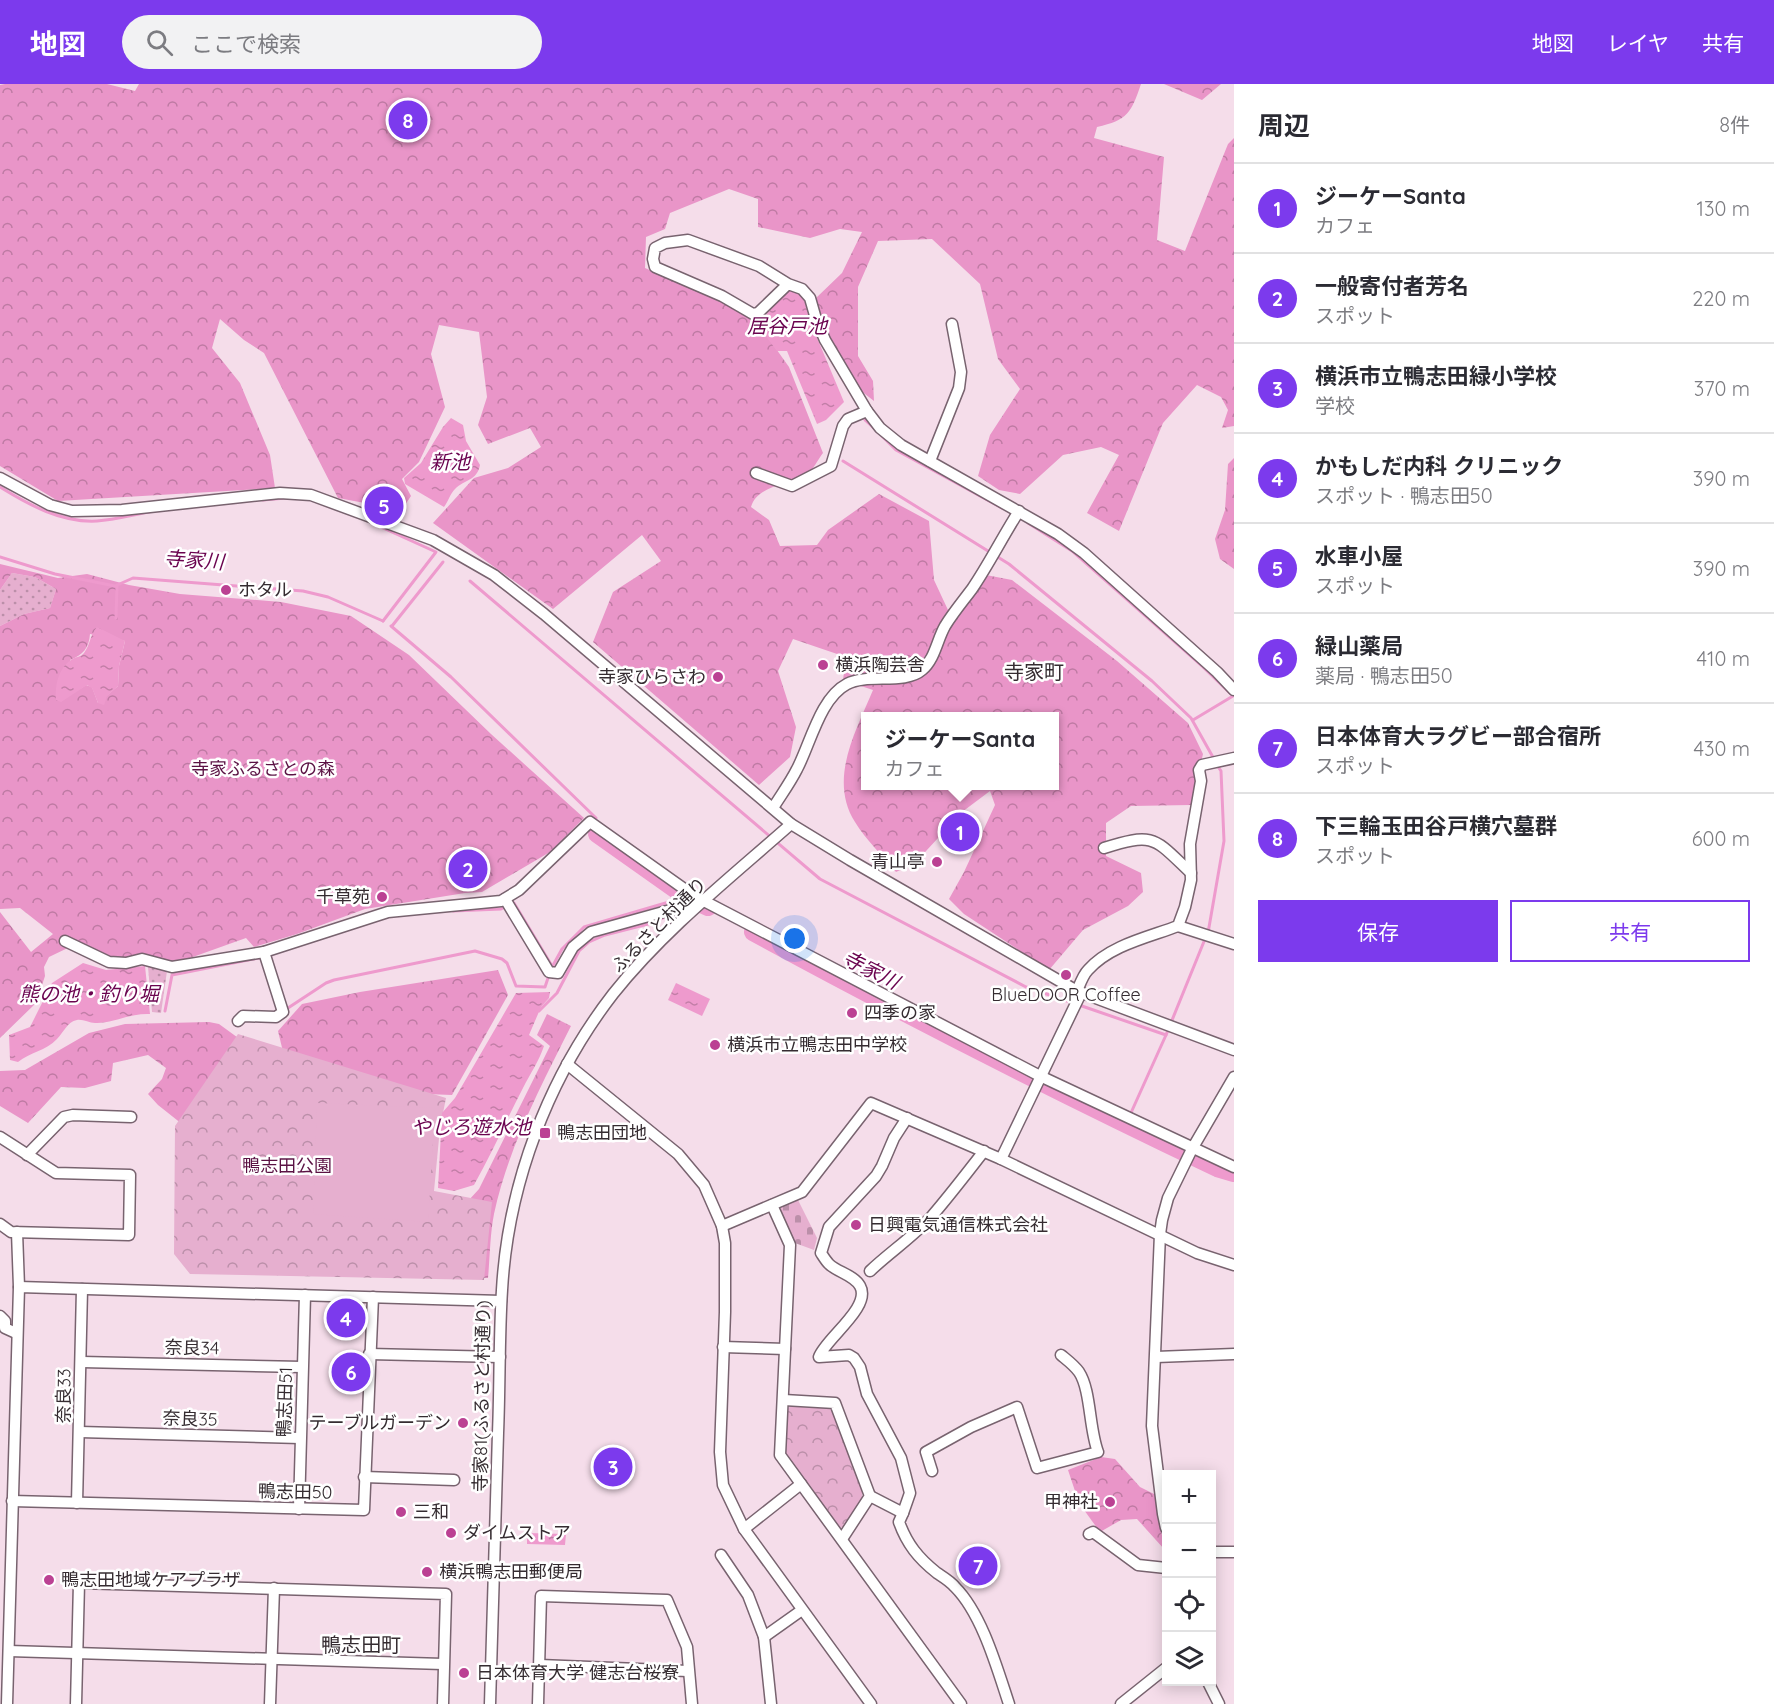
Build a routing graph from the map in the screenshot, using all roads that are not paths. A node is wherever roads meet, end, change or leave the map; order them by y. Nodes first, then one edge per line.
1 (788, 284) junction
2 (952, 324) dead end
3 (867, 411) junction
4 (930, 461) junction
5 (756, 473) dead end
6 (0, 478) edge
7 (1019, 510) junction
8 (1234, 690) edge
9 (1234, 758) edge
10 (773, 808) junction
11 (791, 824) junction
12 (1104, 848) dead end
13 (1191, 873) junction
14 (505, 899) junction
15 (704, 901) junction
16 (1178, 926) junction
17 (65, 941) dead end
18 (1234, 944) edge
19 (264, 952) junction
20 (1079, 992) junction
21 (238, 1021) dead end
22 (1234, 1050) edge
23 (567, 1065) junction
24 (1040, 1076) junction
25 (1234, 1077) edge
26 (551, 1097) joint
27 (131, 1117) dead end
28 (908, 1118) junction
29 (0, 1137) edge
30 (1192, 1149) junction
31 (984, 1151) junction
32 (27, 1155) junction
33 (1001, 1159) junction
34 (1234, 1167) edge
35 (772, 1205) junction
36 (0, 1224) edge
37 (722, 1226) junction
38 (17, 1232) junction
39 (1160, 1234) junction
40 (1234, 1265) edge
41 (870, 1271) dead end
42 (18, 1287) junction
43 (82, 1289) junction
44 (305, 1295) junction
45 (373, 1297) junction
46 (501, 1301) junction
47 (0, 1316) edge
48 (16, 1333) junction
49 (723, 1347) junction
50 (785, 1349) junction
51 (369, 1354) junction
52 (1234, 1354) edge
53 (1061, 1355) dead end
54 (1156, 1357) junction
55 (500, 1358) junction
56 (82, 1362) junction
57 (302, 1366) junction
58 (784, 1400) junction
59 (80, 1432) junction
60 (300, 1438) junction
61 (932, 1470) dead end
62 (364, 1477) junction
63 (454, 1480) dead end
64 (801, 1484) junction
65 (870, 1496) junction
66 (0, 1500) edge
67 (12, 1500) junction
68 (77, 1503) junction
69 (299, 1509) junction
70 (903, 1513) junction
71 (1166, 1524) edge
72 (744, 1529) junction
73 (1089, 1534) dead end
74 (842, 1539) junction
75 (1216, 1552) edge
76 (1234, 1552) edge
77 (721, 1555) dead end
78 (1162, 1567) edge
79 (274, 1588) junction
80 (802, 1610) junction
81 (764, 1636) junction
82 (9, 1651) junction
83 (77, 1653) junction
84 (271, 1658) junction
85 (444, 1664) junction
86 (540, 1665) junction
87 (688, 1671) junction
88 (1162, 1672) edge
89 (1210, 1686) edge
90 (868, 1703) edge
91 (7, 1704) edge
92 (76, 1704) edge
93 (270, 1704) edge
94 (442, 1704) edge
95 (490, 1704) edge
96 (538, 1704) edge
97 (692, 1704) edge
98 (771, 1704) edge
99 (962, 1704) edge
100 (1009, 1704) edge
101 (1121, 1704) edge
102 (1220, 1704) edge

1 - 1 street
1 - 3 street
2 - 4 street
3 - 4 street
3 - 5 street
4 - 7 street
6 - 10 street
7 - 8 street
7 - 10 street
9 - 13 street
10 - 11 street
11 - 15 street, ふるさと村通り
11 - 20 street
12 - 13 street
13 - 16 street
14 - 15 street
14 - 15 street
14 - 19 street
15 - 23 street, ふるさと村通り
15 - 24 street
16 - 18 street
16 - 20 street
17 - 19 street
19 - 21 street
20 - 22 street
20 - 24 street
23 - 26 street, ふるさと村通り
23 - 37 street
24 - 30 street
24 - 33 street
25 - 30 street
26 - 46 street, 寺家81(ふるさと村通り)
27 - 32 street
28 - 31 street
28 - 35 street
28 - 70 street
29 - 32 street
30 - 34 street
30 - 39 street
31 - 33 street
31 - 41 street
32 - 38 street
33 - 39 street
35 - 37 street
35 - 50 street
36 - 38 street
37 - 49 street
38 - 42 street
39 - 40 street
39 - 54 street
42 - 43 street
42 - 48 street
43 - 44 street
43 - 56 street, 奈良33
44 - 45 street
44 - 57 street, 鴨志田51
45 - 46 street
45 - 51 street, 鴨志田50
46 - 55 street, 寺家81(ふるさと村通り)
47 - 48 street
48 - 67 street
49 - 50 street
49 - 72 street
50 - 58 street
51 - 55 street
51 - 62 street, 鴨志田50
52 - 54 street
53 - 61 street
54 - 71 street
55 - 95 street, 寺家81(ふるさと村通り)
56 - 57 street, 奈良34
56 - 59 street, 奈良33
57 - 60 street, 鴨志田51
58 - 64 street
58 - 65 street
59 - 60 street, 奈良35
59 - 68 street, 奈良33
60 - 69 street, 鴨志田51
62 - 63 street
62 - 69 street, 鴨志田50
64 - 72 street
64 - 74 street
65 - 70 street
65 - 74 street
66 - 67 street, 鴨志田50
67 - 68 street, 鴨志田50
67 - 82 street
68 - 69 street, 鴨志田50
70 - 100 street
72 - 80 street
73 - 78 street
74 - 99 street
75 - 76 street
77 - 81 street
79 - 83 street
79 - 84 street
79 - 85 street
80 - 81 street
80 - 90 street
81 - 98 street
82 - 83 street
82 - 91 street
83 - 84 street
83 - 92 street
84 - 85 street
84 - 93 street
85 - 94 street
86 - 87 street
86 - 87 street
86 - 96 street
87 - 97 street
88 - 101 street
89 - 102 street

